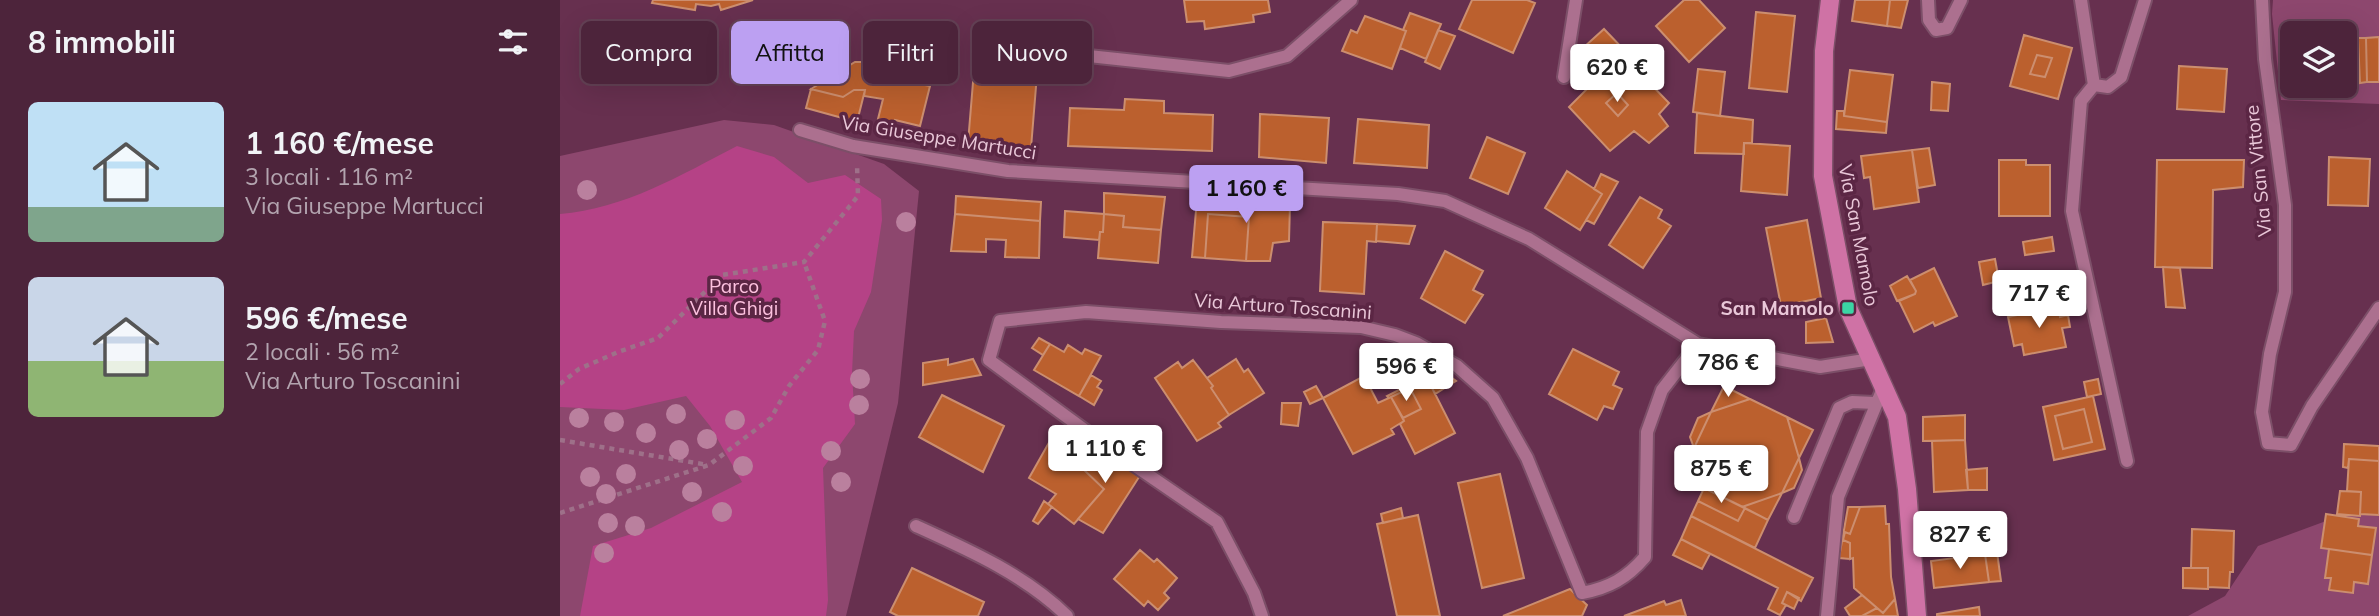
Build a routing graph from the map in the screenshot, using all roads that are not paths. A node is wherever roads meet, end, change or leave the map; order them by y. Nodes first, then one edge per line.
1 (1351, 0) edge
2 (1576, 0) edge
3 (1830, 0) edge
4 (1928, 0) edge
5 (1961, 0) edge
6 (2081, 0) edge
7 (2146, 0) edge
8 (2262, 0) edge
9 (1092, 56) edge
10 (1564, 77) dead end
11 (2094, 85) junction
12 (800, 130) dead end
13 (2379, 308) edge
14 (1698, 344) junction
15 (1871, 359) junction
16 (1879, 396) junction
17 (2127, 461) dead end
18 (1794, 517) dead end
19 (916, 526) dead end
20 (1067, 616) edge
21 (1262, 616) edge
22 (1827, 616) edge
23 (1917, 616) edge

1 - 9 street
2 - 10 street
3 - 15 main road, Via San Mamolo
4 - 5 street
6 - 11 street
7 - 11 street
8 - 13 street, Via San Vittore
11 - 17 street
12 - 14 street, Via Giuseppe Martucci
14 - 15 street, Via Giuseppe Martucci
14 - 21 street, Via Arturo Toscanini
15 - 16 main road, Via San Mamolo
16 - 18 street
16 - 22 street
16 - 23 main road, Via San Mamolo
19 - 20 street

